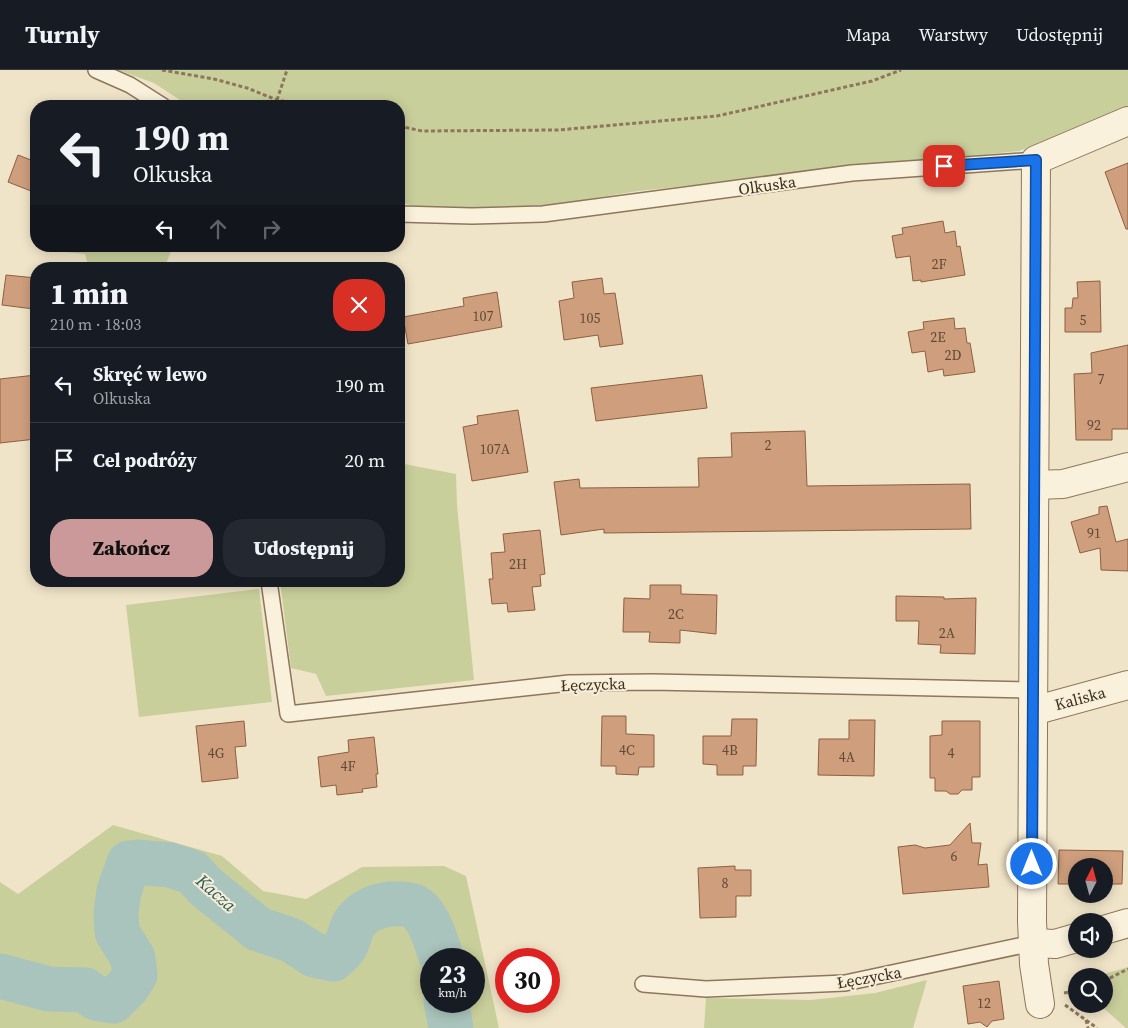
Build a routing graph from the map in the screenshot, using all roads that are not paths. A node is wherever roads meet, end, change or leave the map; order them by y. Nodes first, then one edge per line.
1 (96, 70) edge
2 (154, 100) edge
3 (1128, 121) edge
4 (1036, 160) junction
5 (405, 214) edge
6 (1128, 467) edge
7 (1035, 485) junction
8 (270, 587) edge
9 (1128, 685) edge
10 (1033, 701) junction
11 (1128, 923) edge
12 (1113, 927) edge
13 (1068, 940) edge
14 (1033, 943) junction
15 (643, 984) dead end
16 (1049, 1002) road end

1 - 2 lane
3 - 4 street, Olkuska
4 - 5 lane, Olkuska
4 - 7 street
6 - 7 street
7 - 10 street
8 - 10 lane, Łęczycka
9 - 10 street, Kaliska
10 - 14 street
11 - 12 street
13 - 14 street
14 - 15 lane, Łęczycka
14 - 16 street

